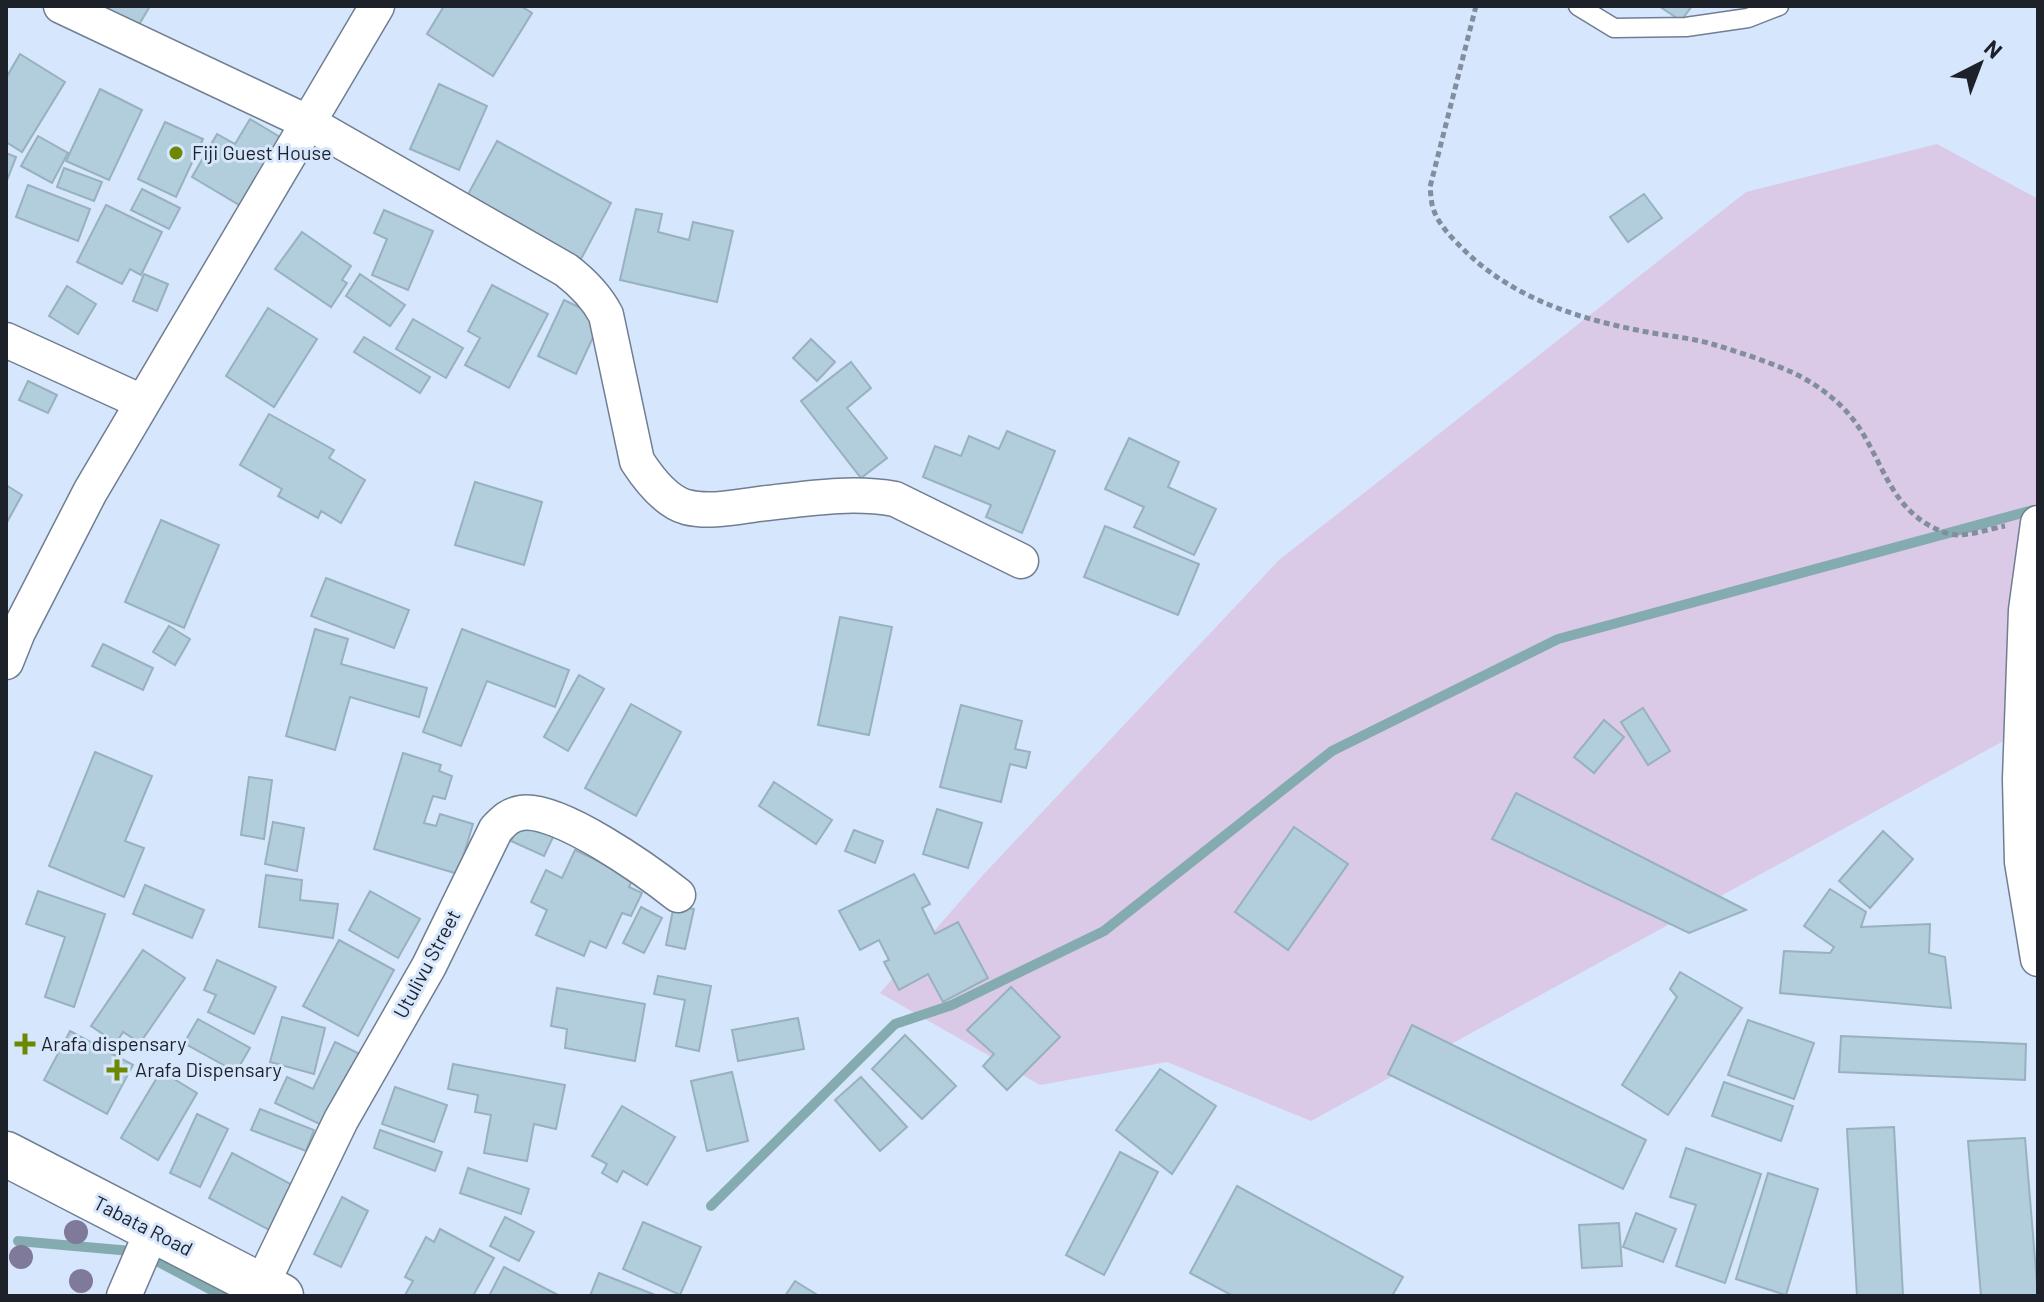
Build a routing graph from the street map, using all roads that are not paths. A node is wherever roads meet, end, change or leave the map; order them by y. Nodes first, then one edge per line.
1 (61, 6) edge
2 (377, 6) edge
3 (1578, 6) edge
4 (1779, 6) edge
5 (309, 123) junction
6 (6, 340) edge
7 (142, 402) junction
8 (2024, 524) edge
9 (1021, 561) dead end
10 (10, 640) edge
11 (2029, 777) edge
12 (678, 895) dead end
13 (2038, 959) edge
14 (6, 1154) edge
15 (152, 1231) junction
16 (271, 1291) edge
17 (124, 1296) edge

1 - 5 street
2 - 5 street
3 - 4 lane
5 - 7 street
5 - 9 street
6 - 7 street
7 - 10 street
8 - 11 street
11 - 13 street
12 - 16 street, Utulivu Street
14 - 15 main road, Tabata Road
15 - 16 main road, Tabata Road
15 - 17 street

